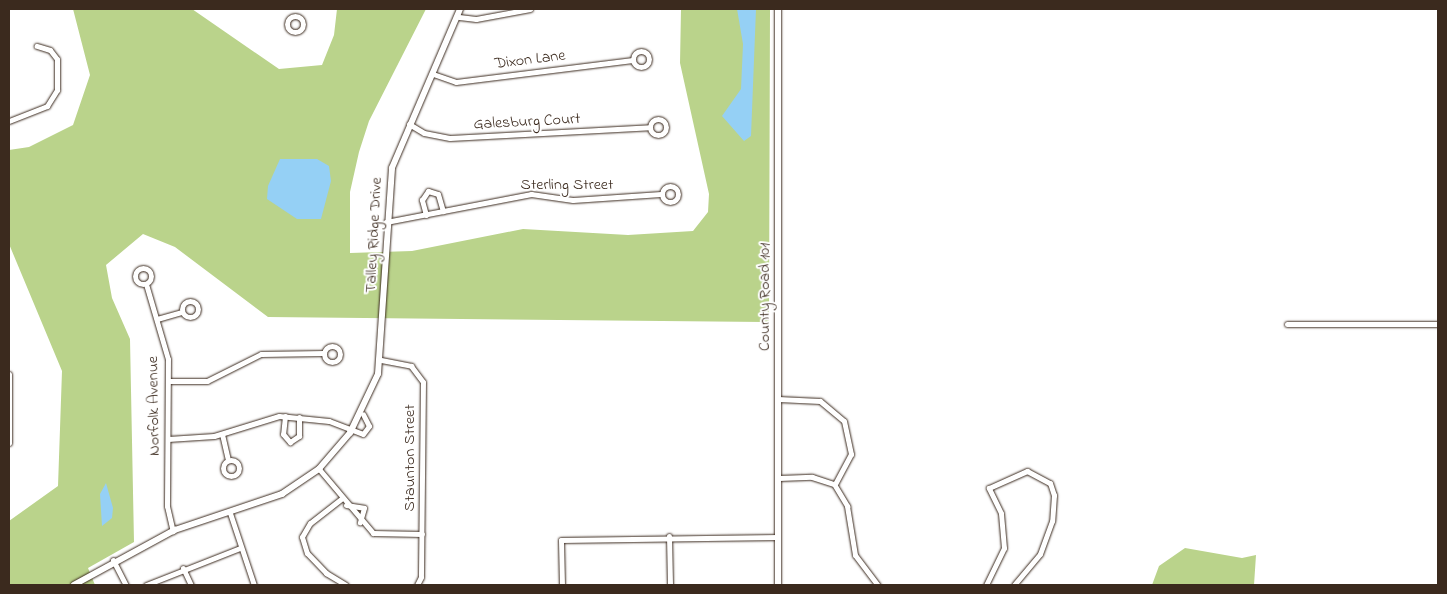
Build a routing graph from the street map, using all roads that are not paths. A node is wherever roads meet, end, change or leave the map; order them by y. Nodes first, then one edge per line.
1 (301, 9) edge
2 (460, 9) edge
3 (530, 9) edge
4 (778, 9) edge
5 (298, 16) dead end
6 (458, 17) junction
7 (38, 46) dead end
8 (633, 60) dead end
9 (433, 74) junction
10 (9, 121) edge
11 (409, 124) junction
12 (650, 127) dead end
13 (661, 194) dead end
14 (443, 212) junction
15 (426, 215) junction
16 (386, 222) junction
17 (146, 284) dead end
18 (182, 312) dead end
19 (157, 319) junction
20 (1287, 324) dead end
21 (1438, 324) edge
22 (324, 353) dead end
23 (380, 360) junction
24 (9, 374) edge
25 (168, 381) junction
26 (778, 399) junction
27 (363, 414) junction
28 (285, 416) junction
29 (299, 418) junction
30 (350, 433) junction
31 (222, 434) junction
32 (168, 439) junction
33 (9, 442) edge
34 (228, 460) dead end
35 (318, 469) junction
36 (778, 478) junction
37 (835, 484) junction
38 (341, 499) junction
39 (346, 505) junction
40 (230, 512) junction
41 (360, 522) junction
42 (173, 531) junction
43 (422, 534) junction
44 (669, 536) junction
45 (778, 537) junction
46 (240, 548) junction
47 (113, 560) junction
48 (183, 568) junction
49 (74, 585) edge
50 (126, 585) edge
51 (146, 585) edge
52 (191, 585) edge
53 (254, 585) edge
54 (346, 585) edge
55 (417, 585) edge
56 (562, 585) edge
57 (670, 585) edge
58 (778, 585) edge
59 (878, 585) edge
60 (986, 585) edge
61 (1014, 585) edge

1 - 5 street
2 - 6 street, Talley Ridge Drive
3 - 6 street
4 - 26 street, County Road 101
6 - 9 street, Talley Ridge Drive
7 - 10 street
8 - 9 street, Dixon Lane
9 - 11 street, Talley Ridge Drive
11 - 12 street, Galesburg Court
11 - 16 street, Talley Ridge Drive
13 - 14 street, Sterling Street
14 - 15 street, Sterling Street
14 - 15 street
15 - 16 street, Sterling Street
16 - 23 street, Talley Ridge Drive
17 - 19 street, Norfolk Avenue
18 - 19 street
19 - 25 street, Norfolk Avenue
20 - 21 street
22 - 25 street
23 - 27 street, Talley Ridge Drive
23 - 43 street, Staunton Street
24 - 33 street
25 - 32 street, Norfolk Avenue
26 - 36 street, County Road 101
26 - 37 street
27 - 30 street, Talley Ridge Drive
27 - 30 street, Talley Ridge Drive
28 - 29 street
28 - 29 street
28 - 31 street
29 - 30 street
30 - 35 street, Talley Ridge Drive
31 - 32 street
31 - 34 street
32 - 42 street, Norfolk Avenue
35 - 38 street
35 - 40 street, Talley Ridge Drive
36 - 37 street
36 - 45 street, County Road 101
37 - 59 street
38 - 39 street
38 - 54 street
39 - 41 street
39 - 41 street
40 - 42 street, Talley Ridge Drive
40 - 46 street
41 - 43 street
42 - 47 street, Talley Ridge Drive
43 - 55 street, Staunton Street
44 - 45 street
44 - 56 street
44 - 57 street
45 - 58 street, County Road 101
46 - 48 street
46 - 53 street
47 - 49 street, Talley Ridge Drive
47 - 50 street
48 - 51 street
48 - 52 street
60 - 61 street

